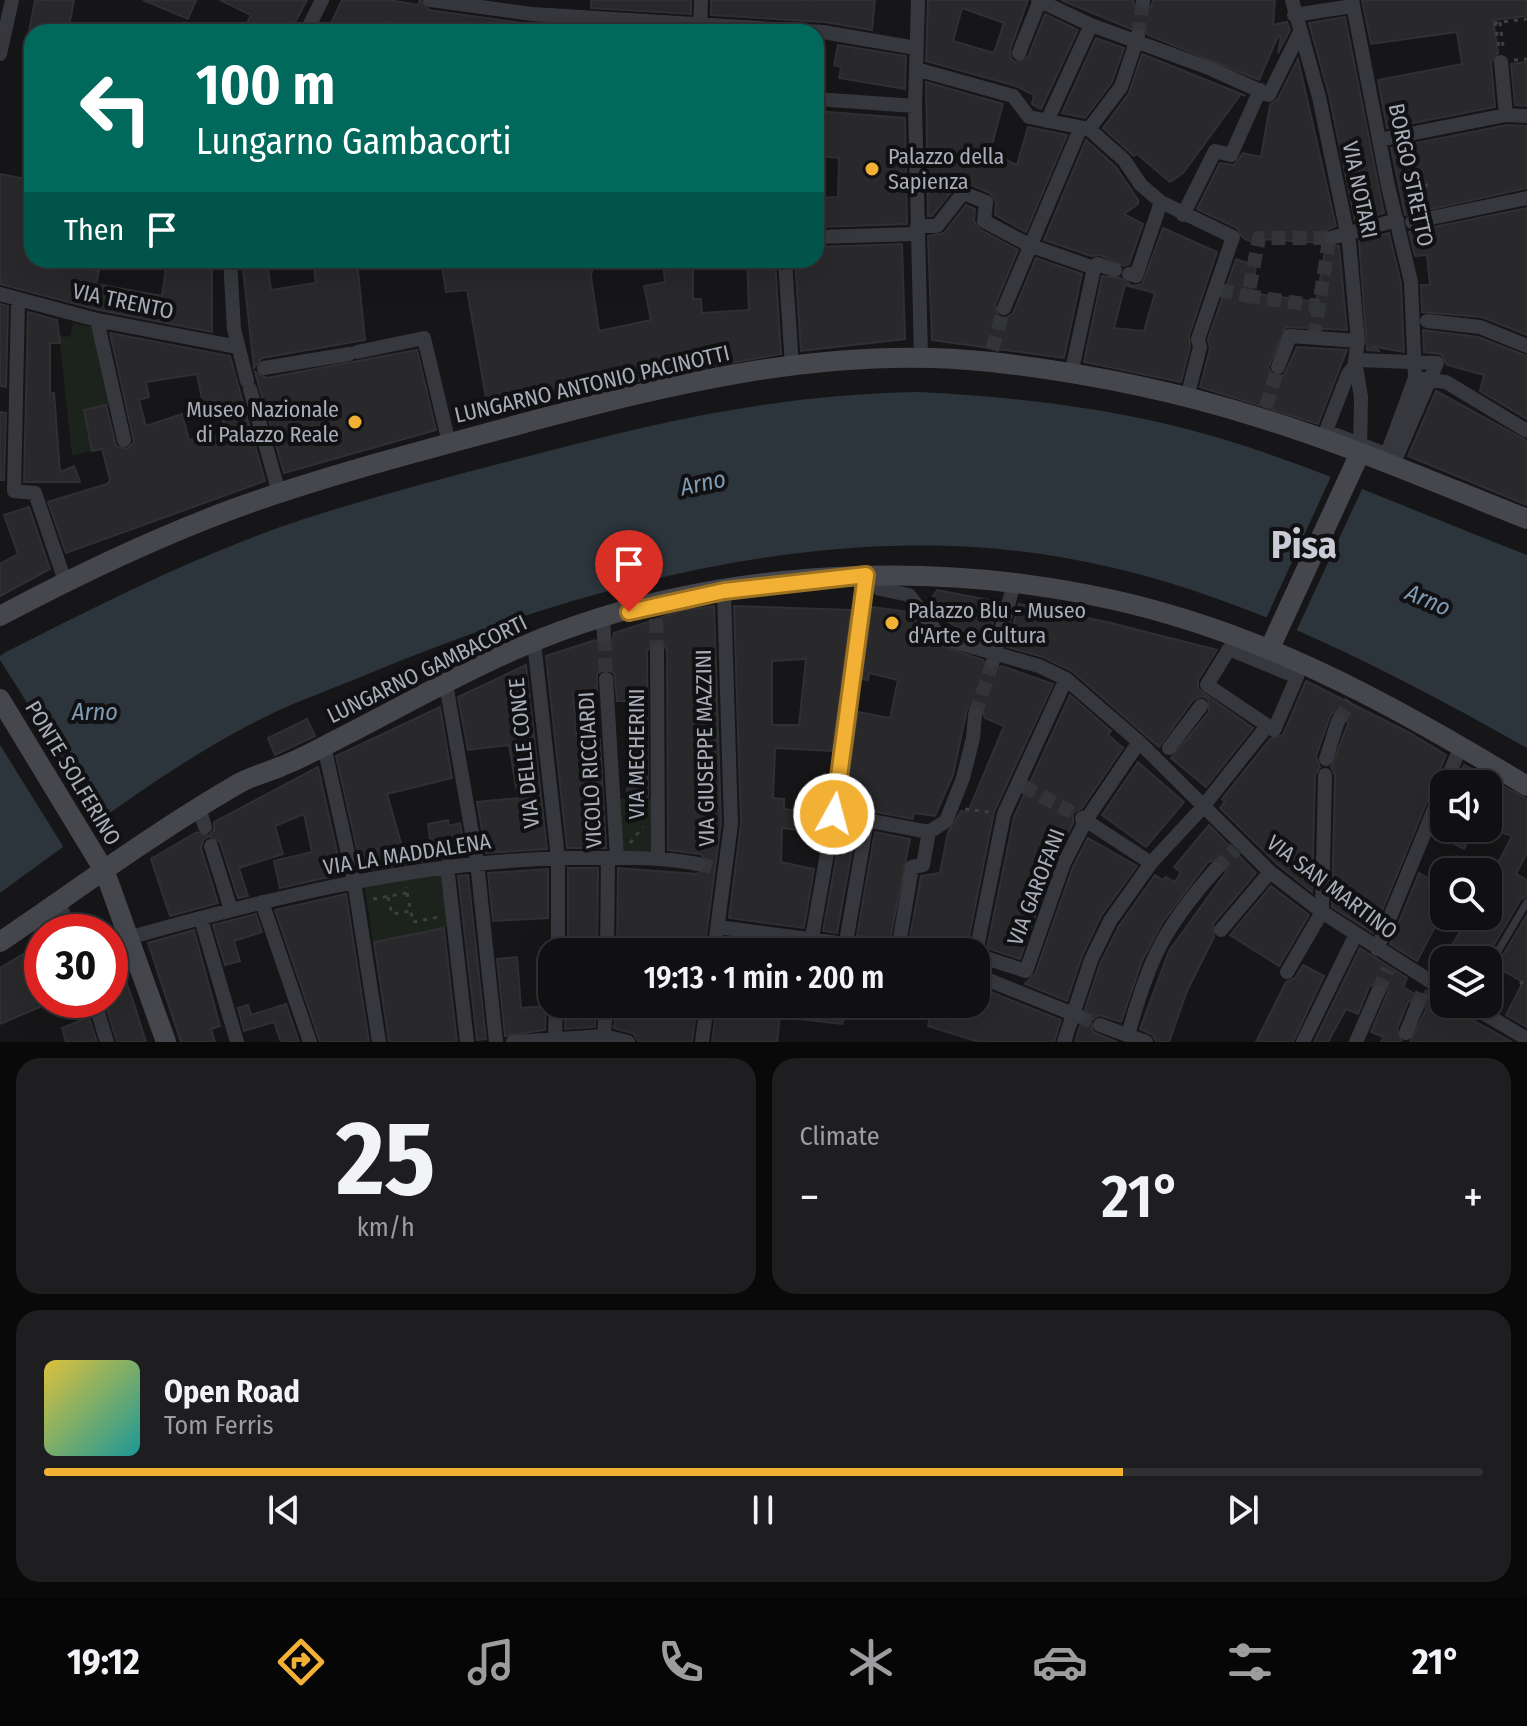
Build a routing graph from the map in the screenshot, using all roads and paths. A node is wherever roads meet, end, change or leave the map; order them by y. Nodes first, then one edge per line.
1 (12, 0) edge
2 (322, 0) edge
3 (430, 0) edge
4 (701, 0) edge
5 (918, 0) edge
6 (1039, 0) edge
7 (1353, 3) edge
8 (1293, 8) edge
9 (577, 10) edge
10 (554, 15) junction
11 (1527, 19) edge
12 (310, 24) edge
13 (553, 24) edge
14 (692, 24) edge
15 (700, 24) edge
16 (1091, 25) junction
17 (1300, 32) junction
18 (824, 33) edge
19 (1138, 40) junction
20 (1, 47) edge
21 (916, 48) junction
22 (1019, 53) dead end
23 (1502, 55) joint
24 (916, 69) junction
25 (1265, 92) junction
26 (824, 100) edge
27 (908, 105) junction
28 (1506, 115) junction
29 (1527, 116) edge
30 (1047, 121) junction
31 (1084, 129) junction
32 (1379, 140) junction
33 (1432, 184) dead end
34 (1389, 193) junction
35 (1527, 198) edge
36 (1161, 202) junction
37 (1183, 215) junction
38 (1402, 223) junction
39 (917, 230) junction
40 (1347, 232) junction
41 (824, 236) edge
42 (1331, 238) tunnel mouth
43 (1029, 245) junction
44 (230, 268) edge
45 (785, 268) edge
46 (1094, 268) junction
47 (0, 294) edge
48 (18, 300) junction
49 (1004, 308) tunnel mouth
50 (97, 320) junction
51 (1420, 321) junction
52 (1358, 341) junction
53 (1527, 346) edge
54 (238, 347) junction
55 (921, 357) junction
56 (791, 359) junction
57 (1414, 360) junction
58 (1355, 362) junction
59 (1278, 367) tunnel mouth
60 (1071, 374) junction
61 (252, 375) junction
62 (1422, 378) junction
63 (1190, 386) dead end
64 (1361, 426) junction
65 (1527, 431) edge
66 (1341, 436) junction
67 (124, 440) dead end
68 (449, 443) junction
69 (1358, 457) junction
70 (7, 490) edge
71 (279, 493) junction
72 (1527, 519) edge
73 (872, 575) junction
74 (65, 581) junction
75 (1014, 583) junction
76 (724, 591) junction
77 (0, 616) edge
78 (534, 642) junction
79 (1272, 643) junction
80 (657, 651) tunnel mouth
81 (994, 658) junction
82 (606, 679) tunnel mouth
83 (1066, 679) junction
84 (446, 684) junction
85 (1207, 697) junction
86 (0, 699) edge
87 (975, 715) tunnel mouth
88 (1338, 721) tunnel mouth
89 (1267, 726) junction
90 (1139, 742) junction
91 (324, 746) junction
92 (1461, 746) junction
93 (1164, 755) junction
94 (1326, 759) dead end
95 (1451, 770) edge
96 (1325, 775) dead end
97 (1527, 786) edge
98 (950, 807) junction
99 (1202, 808) junction
100 (659, 810) junction
101 (834, 814) junction
102 (1004, 814) junction
103 (1084, 819) junction
104 (1430, 819) edge
105 (867, 821) junction
106 (929, 832) junction
107 (211, 846) dead end
108 (658, 857) junction
109 (558, 858) junction
110 (612, 858) junction
111 (477, 862) junction
112 (1151, 863) junction
113 (698, 864) tunnel mouth
114 (447, 866) junction
115 (1216, 869) tunnel mouth
116 (105, 872) junction
117 (1270, 872) junction
118 (354, 881) junction
119 (417, 884) dead end
120 (407, 893) junction
121 (388, 896) junction
122 (371, 899) dead end
123 (58, 902) junction
124 (262, 902) junction
125 (1527, 902) edge
126 (231, 910) junction
127 (411, 911) junction
128 (1322, 912) junction
129 (64, 914) edge
130 (114, 914) edge
131 (447, 915) dead end
132 (201, 919) junction
133 (718, 927) junction
134 (1221, 930) dead end
135 (1356, 934) junction
136 (558, 938) edge
137 (608, 938) edge
138 (716, 938) edge
139 (812, 938) joint
140 (847, 938) edge
141 (904, 938) edge
142 (979, 938) edge
143 (128, 939) edge
144 (0, 942) edge
145 (1501, 946) edge
146 (1377, 949) junction
147 (990, 959) edge
148 (128, 960) edge
149 (1287, 972) dead end
150 (1527, 978) edge
151 (990, 981) edge
152 (1520, 984) dead end
153 (1430, 985) edge
154 (1378, 992) tunnel mouth
155 (1417, 1006) tunnel mouth
156 (1075, 1015) junction
157 (100, 1018) edge
158 (556, 1018) edge
159 (605, 1018) edge
160 (705, 1018) edge
161 (1488, 1018) edge
162 (1100, 1025) tunnel mouth
163 (1406, 1033) dead end
164 (1128, 1035) junction
165 (604, 1036) junction
166 (555, 1037) junction
167 (1527, 1039) edge
168 (107, 1042) edge
169 (166, 1042) edge
170 (237, 1042) edge
171 (310, 1042) edge
172 (379, 1042) edge
173 (467, 1042) edge
174 (496, 1042) edge
175 (513, 1042) edge
176 (628, 1042) edge
177 (702, 1042) edge
178 (1064, 1042) edge
179 (1146, 1042) edge
180 (1303, 1042) edge
181 (1356, 1042) edge

1 - 20 street
2 - 12 street
3 - 10 street
4 - 15 street
5 - 21 street
6 - 16 street
6 - 22 street
7 - 8 street
7 - 32 street, BORGO STRETTO
8 - 17 street, VIA NOTARI
9 - 10 street
9 - 14 street
10 - 13 street
11 - 23 path
16 - 19 street
16 - 30 street
17 - 25 street
17 - 40 street, VIA NOTARI
18 - 21 street
19 - 25 street
19 - 31 street
21 - 24 street
23 - 28 street
24 - 27 street
24 - 30 street
25 - 37 street
26 - 27 street
27 - 39 street
28 - 29 street
28 - 32 street
30 - 31 street
31 - 36 street
31 - 43 street
32 - 34 street, BORGO STRETTO
33 - 34 path
34 - 38 street, BORGO STRETTO
35 - 38 street
36 - 37 street
36 - 46 street
37 - 63 street
38 - 40 street
38 - 51 street, BORGO STRETTO
39 - 41 street
39 - 43 street
39 - 55 street
40 - 42 street
40 - 52 street, VIA NOTARI
43 - 46 street
43 - 49 street
44 - 54 street
45 - 56 street
46 - 60 street
47 - 48 street, VIA TRENTO
48 - 50 street, VIA TRENTO
48 - 70 street
50 - 54 street, VIA TRENTO
50 - 67 street
51 - 53 street
51 - 57 street, BORGO STRETTO
52 - 58 street, VIA NOTARI
52 - 59 street
54 - 61 street
55 - 56 street, LUNGARNO ANTONIO PACINOTTI
55 - 60 street, LUNGARNO ANTONIO PACINOTTI
56 - 68 street, LUNGARNO ANTONIO PACINOTTI
57 - 58 street
57 - 62 street, BORGO STRETTO
57 - 62 street
58 - 64 street
58 - 66 street
60 - 69 street, LUNGARNO ANTONIO PACINOTTI
61 - 68 street
61 - 71 street
62 - 65 street
62 - 69 street
64 - 66 street
64 - 69 street
66 - 69 street
68 - 71 street, LUNGARNO ANTONIO PACINOTTI
69 - 72 street, LUNGARNO ANTONIO PACINOTTI
69 - 79 street
70 - 74 street
71 - 74 street, LUNGARNO ANTONIO PACINOTTI
73 - 75 street, LUNGARNO GAMBACORTI
73 - 76 street, LUNGARNO GAMBACORTI
73 - 81 street, VIA SAN MARTINO
73 - 101 street
74 - 77 street, LUNGARNO ANTONIO PACINOTTI
75 - 79 street, LUNGARNO GAMBACORTI
75 - 81 street
76 - 78 street, LUNGARNO GAMBACORTI
76 - 133 street, VIA GIUSEPPE MAZZINI
78 - 84 street, LUNGARNO GAMBACORTI
78 - 109 street, VIA DELLE CONCE
79 - 92 street, LUNGARNO GAMBACORTI
80 - 100 street, VIA MECHERINI
81 - 83 street, VIA SAN MARTINO
82 - 110 street, VICOLO RICCIARDI
83 - 90 street, VIA SAN MARTINO
83 - 102 street
84 - 91 street, LUNGARNO GAMBACORTI
84 - 111 street
85 - 89 street
85 - 89 street
85 - 93 street
86 - 116 street, PONTE SOLFERINO
87 - 98 street
88 - 94 street
89 - 99 street
90 - 93 street, VIA SAN MARTINO
90 - 103 street, VIA GAROFANI
91 - 116 street, LUNGARNO GAMBACORTI
91 - 118 street
92 - 95 street
92 - 97 street, LUNGARNO GAMBACORTI
93 - 99 street, VIA SAN MARTINO
96 - 128 street
98 - 102 path
98 - 106 street
99 - 112 street
99 - 117 street, VIA SAN MARTINO
100 - 108 street, VIA MECHERINI
100 - 110 path
101 - 105 street
101 - 139 street
102 - 142 street
103 - 112 street
103 - 147 street, VIA GAROFANI
104 - 146 street
105 - 106 street
105 - 140 street
106 - 141 street
107 - 126 street
108 - 110 street, VIA LA MADDALENA
108 - 113 street, VIA LA MADDALENA
109 - 110 street, VIA LA MADDALENA
109 - 111 street, VIA LA MADDALENA
109 - 136 street, VIA DELLE CONCE
110 - 137 street, VICOLO RICCIARDI
111 - 114 street, VIA LA MADDALENA
111 - 174 street
112 - 156 street
114 - 118 street, VIA LA MADDALENA
114 - 173 street
115 - 164 street
116 - 123 street, LUNGARNO GAMBACORTI
116 - 130 street, PONTE SOLFERINO
117 - 128 street, VIA SAN MARTINO
117 - 134 street
118 - 124 street, VIA LA MADDALENA
118 - 172 street
119 - 120 path
120 - 121 path
120 - 127 path
121 - 122 path
121 - 127 path
123 - 129 street
123 - 144 street, LUNGARNO GAMBACORTI
124 - 126 street, VIA LA MADDALENA
124 - 171 street
125 - 145 lane
126 - 132 street, VIA LA MADDALENA
127 - 131 path
128 - 135 street, VIA SAN MARTINO
128 - 149 street
132 - 143 street, VIA LA MADDALENA
132 - 170 street
133 - 138 street, VIA GIUSEPPE MAZZINI
133 - 139 street
135 - 146 street, VIA SAN MARTINO
135 - 180 street
146 - 153 street, VIA SAN MARTINO
148 - 169 street, PONTE SOLFERINO
150 - 152 path
151 - 156 street
154 - 181 street
155 - 163 street
156 - 178 street
157 - 168 street
158 - 166 street
159 - 165 street
160 - 177 street
161 - 167 street
162 - 164 street
164 - 179 street
165 - 166 street
165 - 176 street
166 - 175 street

